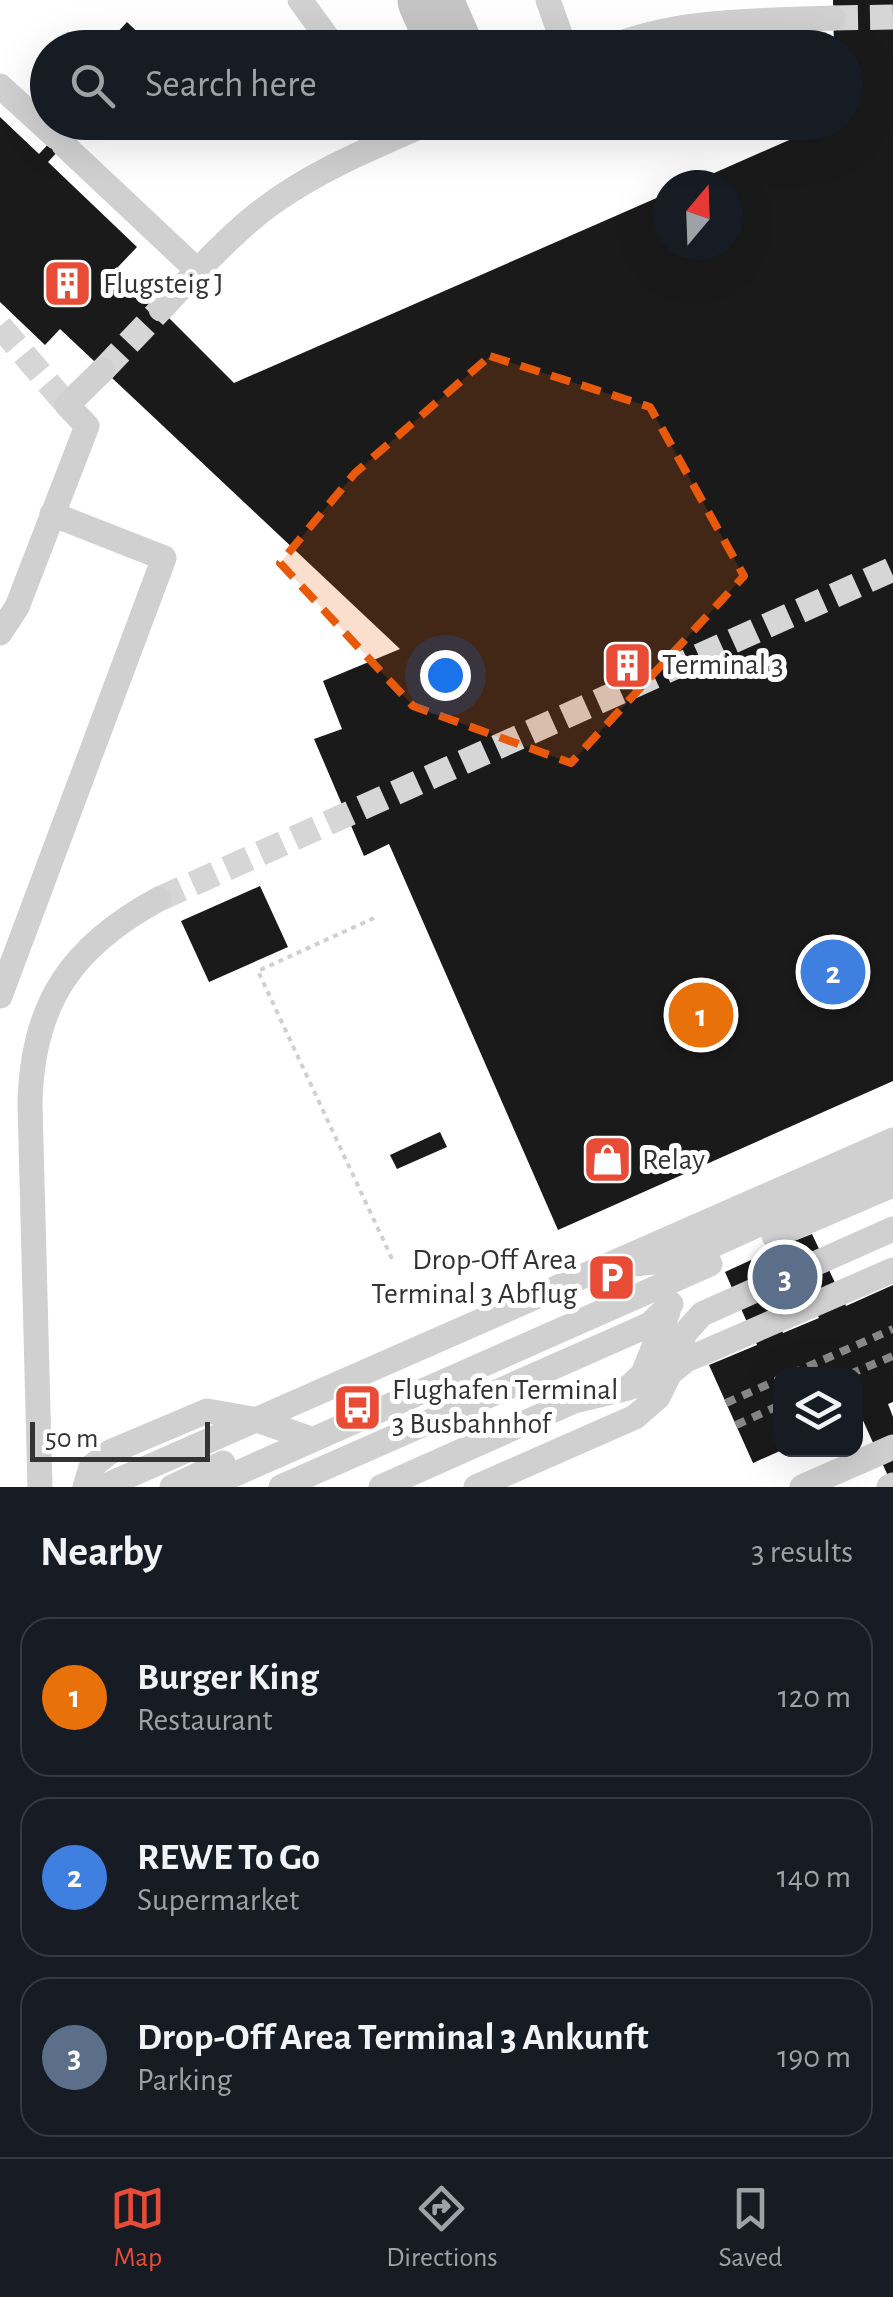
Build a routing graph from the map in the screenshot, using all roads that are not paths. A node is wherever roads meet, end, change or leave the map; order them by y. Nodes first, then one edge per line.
1 (300, 0) edge
2 (548, 0) edge
3 (798, 10) edge
4 (833, 18) tunnel mouth
5 (322, 30) edge
6 (559, 30) edge
7 (661, 30) edge
8 (0, 86) edge
9 (30, 114) edge
10 (59, 140) edge
11 (364, 140) edge
12 (198, 271) junction
13 (161, 310) tunnel mouth
14 (103, 370) tunnel mouth
15 (52, 514) junction
16 (0, 633) edge
17 (159, 899) tunnel mouth
18 (0, 996) edge
19 (893, 1140) edge
20 (893, 1164) edge
21 (893, 1185) edge
22 (893, 1229) edge
23 (710, 1246) junction
24 (636, 1254) junction
25 (610, 1265) junction
26 (893, 1270) edge
27 (690, 1273) junction
28 (671, 1304) junction
29 (594, 1313) junction
30 (654, 1378) junction
31 (245, 1425) junction
32 (301, 1436) junction
33 (893, 1447) edge
34 (228, 1461) junction
35 (208, 1486) edge
36 (40, 1487) edge
37 (86, 1487) edge
38 (103, 1487) edge
39 (138, 1487) edge
40 (172, 1487) edge
41 (281, 1487) edge
42 (381, 1487) edge
43 (476, 1487) edge
44 (802, 1487) edge

1 - 5 lane
2 - 6 lane
3 - 4 lane
3 - 7 lane
8 - 9 lane
10 - 12 lane
11 - 12 lane
12 - 13 lane
14 - 15 lane
15 - 16 lane
15 - 18 lane
17 - 36 lane
19 - 24 lane
20 - 23 lane
21 - 27 lane
22 - 30 lane
23 - 28 lane
23 - 39 lane
24 - 25 lane
24 - 27 lane
25 - 29 lane
25 - 31 lane
26 - 30 lane
27 - 29 lane
28 - 30 lane
28 - 41 lane
29 - 32 lane
30 - 42 lane
30 - 43 lane
31 - 32 lane
31 - 34 lane
31 - 37 lane
31 - 38 lane
31 - 39 lane
32 - 34 lane
32 - 35 lane
33 - 44 lane
34 - 35 lane
34 - 40 lane

